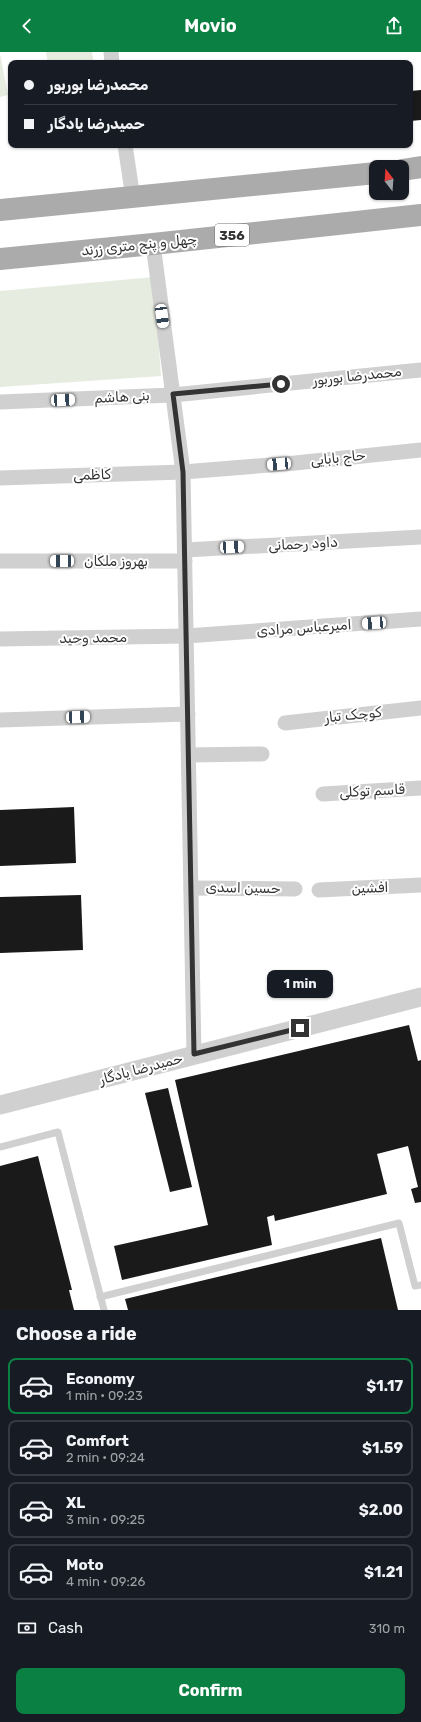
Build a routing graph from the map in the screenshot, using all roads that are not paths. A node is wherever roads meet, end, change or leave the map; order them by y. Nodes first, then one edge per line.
1 (125, 148) edge
2 (421, 167) edge
3 (409, 169) edge
4 (369, 174) edge
5 (133, 198) junction
6 (0, 210) edge
7 (421, 215) edge
8 (153, 244) junction
9 (0, 259) edge
10 (421, 370) edge
11 (173, 394) junction
12 (0, 402) edge
13 (421, 450) edge
14 (183, 472) junction
15 (0, 478) edge
16 (421, 538) edge
17 (185, 555) junction
18 (0, 562) edge
19 (421, 619) edge
20 (186, 636) junction
21 (0, 639) edge
22 (421, 708) edge
23 (188, 714) junction
24 (0, 720) edge
25 (285, 723) dead end
26 (262, 754) dead end
27 (189, 756) junction
28 (421, 788) edge
29 (323, 794) dead end
30 (421, 885) edge
31 (191, 888) junction
32 (295, 889) dead end
33 (319, 890) dead end
34 (421, 997) edge
35 (194, 1054) junction
36 (0, 1105) edge
37 (0, 1147) edge
38 (421, 1285) edge
39 (100, 1297) junction
40 (104, 1310) edge

1 - 5 street
2 - 3 main road
4 - 5 main road
5 - 6 main road
7 - 8 main road, چهل و پنج متری زرند / 356
8 - 9 main road, چهل و پنج متری زرند / 356
8 - 11 street
10 - 11 street, محمدرضا بوربور
11 - 12 street, بنی هاشم
11 - 14 street
13 - 14 street, حاج بابایی
14 - 15 street, کاظمی
14 - 17 street
16 - 17 street, داود رحمانی
17 - 18 street, بهروز ملکان
17 - 20 street
19 - 20 street, امیرعباس مرادی
20 - 21 street, محمد وحید
20 - 23 street
22 - 25 street, کوچک تبار
23 - 24 street
23 - 27 street
26 - 27 street
27 - 31 street
28 - 29 street, قاسم توکلی
30 - 33 street, افشین
31 - 32 street, حسین اسدی
31 - 35 street
34 - 35 street, حمیدرضا یادگار
35 - 36 street, حمیدرضا یادگار
37 - 39 lane
38 - 39 lane
39 - 40 lane

